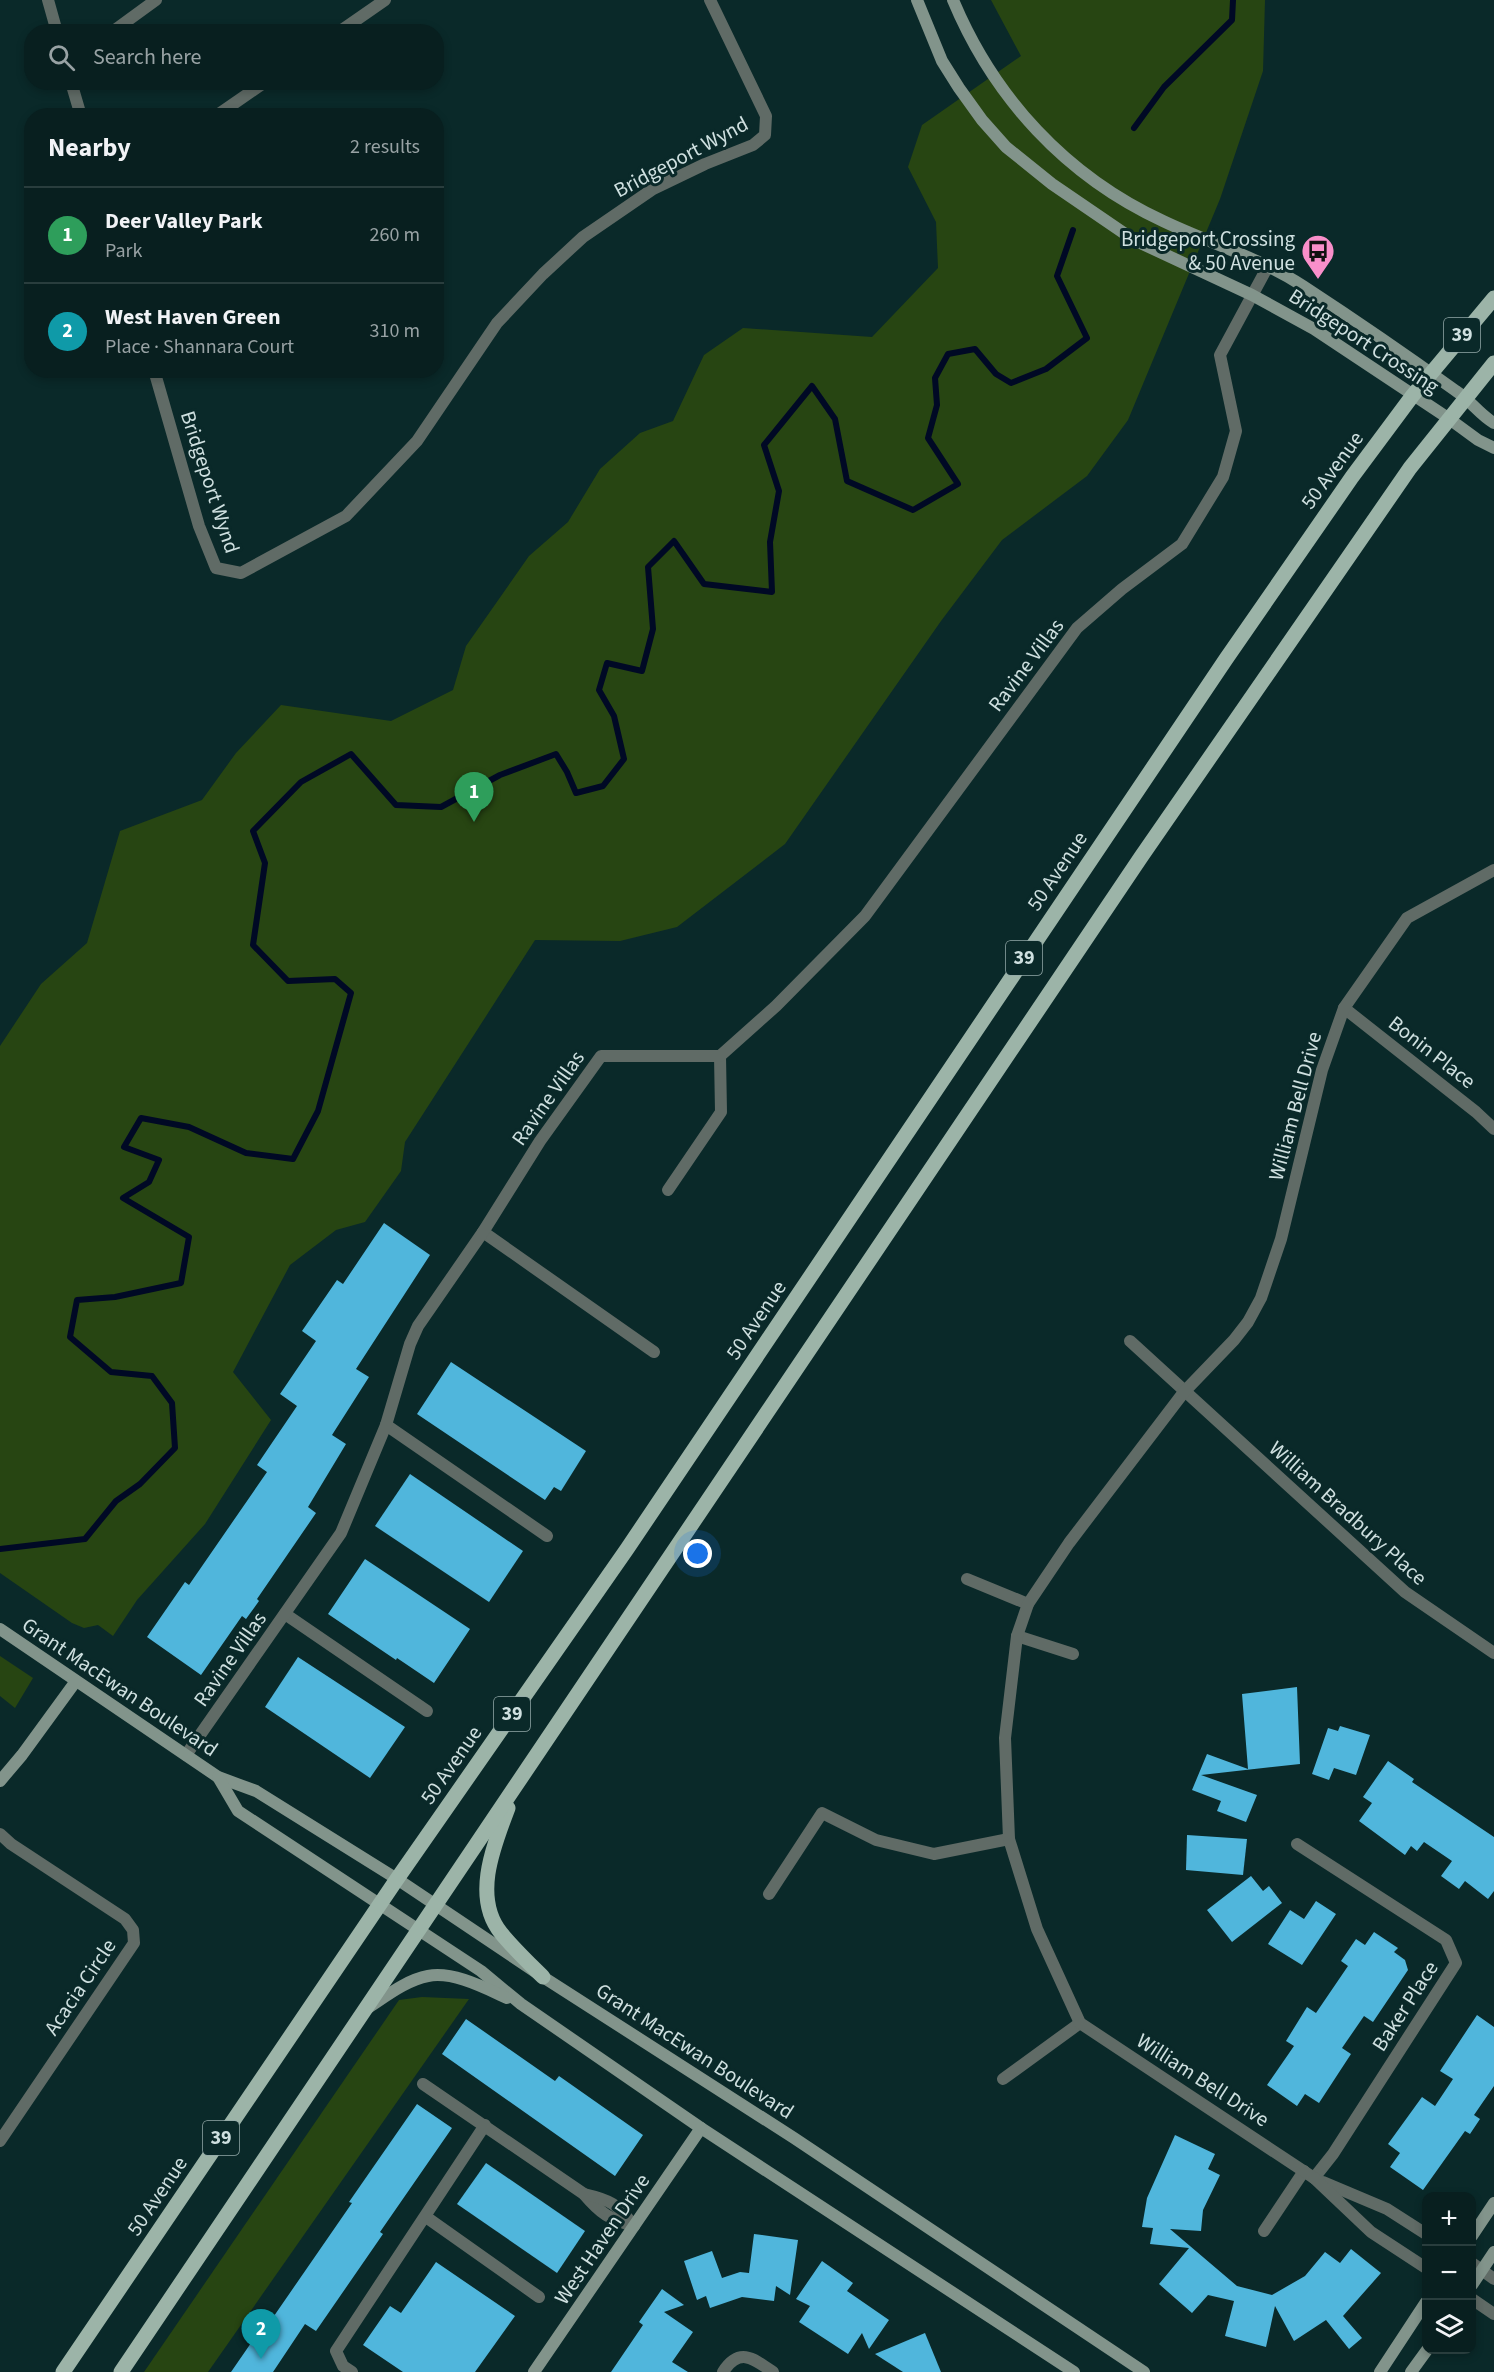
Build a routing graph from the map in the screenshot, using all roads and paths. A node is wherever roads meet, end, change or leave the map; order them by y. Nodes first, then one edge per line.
1 (48, 0) edge
2 (156, 0) edge
3 (385, 0) edge
4 (710, 0) edge
5 (917, 0) edge
6 (953, 0) edge
7 (55, 24) edge
8 (123, 24) edge
9 (350, 24) edge
10 (73, 90) edge
11 (253, 90) edge
12 (79, 108) edge
13 (228, 108) edge
14 (1268, 266) junction
15 (1252, 295) junction
16 (1494, 298) edge
17 (1494, 363) edge
18 (1431, 373) junction
19 (156, 378) edge
20 (1413, 395) junction
21 (1466, 397) junction
22 (1448, 418) junction
23 (1494, 423) edge
24 (1494, 448) edge
25 (1494, 870) edge
26 (1344, 1008) junction
27 (720, 1056) junction
28 (1494, 1129) edge
29 (668, 1190) dead end
30 (483, 1232) junction
31 (1130, 1341) dead end
32 (654, 1352) dead end
33 (1184, 1392) junction
34 (386, 1425) junction
35 (547, 1536) dead end
36 (967, 1578) dead end
37 (1028, 1604) junction
38 (285, 1614) junction
39 (0, 1629) edge
40 (1017, 1636) junction
41 (1494, 1653) edge
42 (1073, 1654) dead end
43 (76, 1681) junction
44 (426, 1711) dead end
45 (186, 1755) junction
46 (218, 1777) junction
47 (0, 1780) edge
48 (517, 1784) junction
49 (0, 1834) edge
50 (1009, 1839) junction
51 (1297, 1844) dead end
52 (397, 1880) junction
53 (769, 1894) dead end
54 (381, 1905) junction
55 (435, 1905) junction
56 (418, 1929) junction
57 (543, 1977) junction
58 (521, 2004) junction
59 (363, 2011) junction
60 (1080, 2023) junction
61 (1003, 2079) dead end
62 (423, 2084) dead end
63 (485, 2125) junction
64 (701, 2128) junction
65 (0, 2141) edge
66 (1309, 2174) junction
67 (1494, 2203) edge
68 (426, 2217) junction
69 (634, 2226) junction
70 (1476, 2230) edge
71 (1264, 2231) dead end
72 (1422, 2231) edge
73 (1494, 2252) edge
74 (1422, 2265) edge
75 (1477, 2266) edge
76 (1494, 2279) edge
77 (539, 2296) dead end
78 (1476, 2303) edge
79 (1422, 2308) edge
80 (1494, 2314) edge
81 (1424, 2354) edge
82 (63, 2372) edge
83 (121, 2372) edge
84 (352, 2372) edge
85 (534, 2372) edge
86 (723, 2372) edge
87 (773, 2372) edge
88 (1074, 2372) edge
89 (1144, 2372) edge
90 (1380, 2372) edge
91 (1411, 2372) edge

1 - 7 street
2 - 8 street
3 - 9 street
4 - 19 street, Bridgeport Wynd
5 - 15 main road, Bridgeport Crossing
6 - 14 main road, Bridgeport Crossing
10 - 12 street
11 - 13 street
14 - 15 street, Ravine Villas
14 - 18 main road, Bridgeport Crossing
15 - 20 main road, Bridgeport Crossing
15 - 27 street, Ravine Villas
16 - 18 main road, 50 Avenue / 39
17 - 21 main road, 39
18 - 20 main road, 50 Avenue / 39
18 - 21 main road, Bridgeport Crossing
20 - 22 main road, Bridgeport Crossing
20 - 52 main road, 50 Avenue / 39
21 - 22 main road, 39
21 - 23 main road, Bridgeport Crossing
22 - 24 main road, Bridgeport Crossing
22 - 48 main road, 39
25 - 26 street, William Bell Drive
26 - 28 street, Bonin Place
26 - 33 street, William Bell Drive
27 - 29 street
27 - 30 street, Ravine Villas
30 - 32 street
30 - 34 street, Ravine Villas
31 - 33 street
33 - 37 street, William Bell Drive
33 - 41 street, William Bradbury Place
34 - 35 street
34 - 38 street, Ravine Villas
36 - 37 street
37 - 40 street, William Bell Drive
38 - 44 street, Ravine Villas
38 - 45 street, Ravine Villas
39 - 43 main road, Grant MacEwan Boulevard
40 - 42 street
40 - 50 street, William Bell Drive
43 - 45 main road, Grant MacEwan Boulevard
43 - 47 main road
45 - 46 main road, Grant MacEwan Boulevard
46 - 52 main road, Grant MacEwan Boulevard
46 - 54 main road, Grant MacEwan Boulevard
48 - 55 main road, 39
48 - 57 main road
49 - 65 street, Acacia Circle
50 - 53 street
50 - 60 street, William Bell Drive
51 - 66 street, Baker Place
52 - 54 main road, 50 Avenue / 39
52 - 55 main road, Grant MacEwan Boulevard
54 - 56 main road, Grant MacEwan Boulevard
54 - 82 main road, 50 Avenue / 39
55 - 56 main road, 39
55 - 57 main road, Grant MacEwan Boulevard
56 - 58 main road, Grant MacEwan Boulevard
56 - 59 main road, 39
57 - 89 main road, Grant MacEwan Boulevard
58 - 59 main road
58 - 64 main road, Grant MacEwan Boulevard
59 - 83 main road, 39
60 - 61 street
60 - 66 street, William Bell Drive
62 - 63 street
63 - 68 street
63 - 69 street
64 - 69 main road, West Haven Drive
64 - 88 main road, Grant MacEwan Boulevard
66 - 71 street
66 - 72 street, William Bell Drive
66 - 74 street, William Bell Drive
67 - 70 main road
68 - 77 street
68 - 84 street
69 - 85 main road, West Haven Drive
73 - 75 main road
75 - 76 street
78 - 80 street
79 - 90 main road
81 - 91 main road
86 - 87 street

